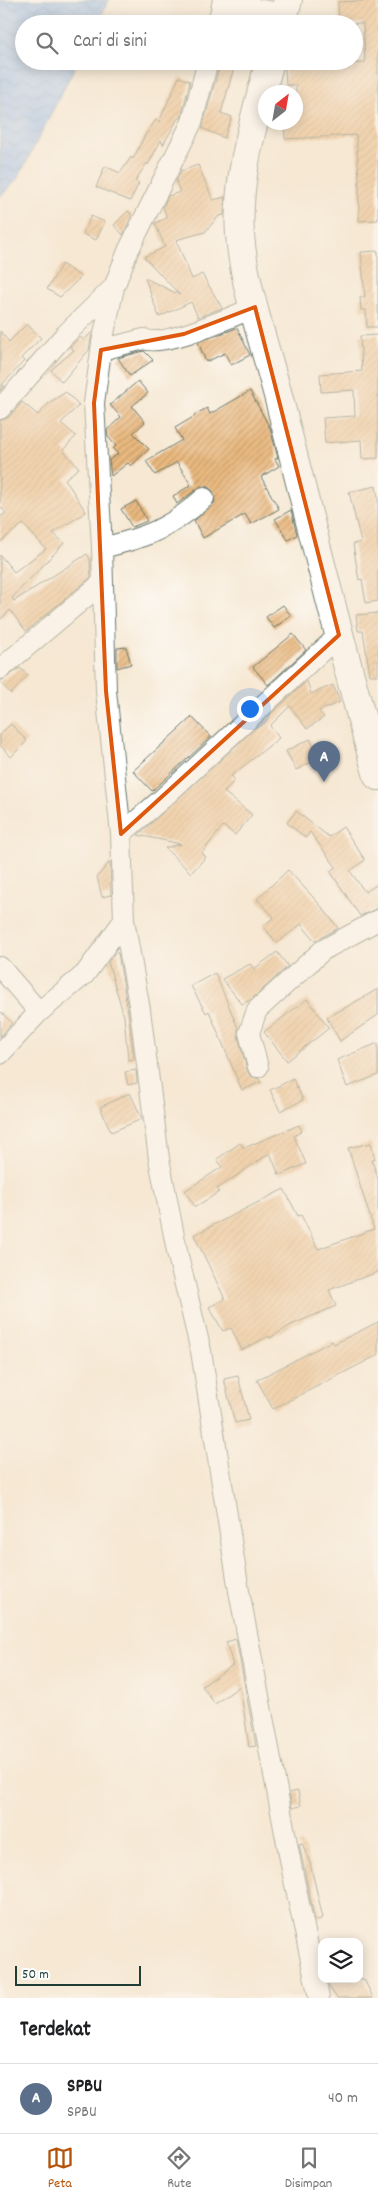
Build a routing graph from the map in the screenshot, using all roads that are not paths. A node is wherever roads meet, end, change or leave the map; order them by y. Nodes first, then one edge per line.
1 (223, 1) edge
2 (284, 12) edge
3 (220, 15) edge
4 (206, 70) edge
5 (268, 70) edge
6 (114, 287) junction
7 (255, 308) junction
8 (101, 350) junction
9 (0, 409) edge
10 (204, 498) dead end
11 (102, 548) junction
12 (102, 583) junction
13 (339, 635) junction
14 (0, 669) edge
15 (378, 776) edge
16 (121, 834) junction
17 (124, 920) junction
18 (378, 920) edge
19 (0, 967) edge
20 (39, 1012) junction
21 (0, 1054) edge
22 (258, 1067) dead end
23 (319, 1998) edge

1 - 2 street
1 - 3 street
4 - 6 street
5 - 7 main road
6 - 8 street
6 - 9 street
7 - 8 street
7 - 13 main road
8 - 11 street
10 - 11 street
11 - 12 street
12 - 14 street
12 - 16 street
13 - 15 main road
13 - 16 street
16 - 17 street
17 - 20 street
17 - 23 street
18 - 22 street
19 - 20 street
20 - 21 street

